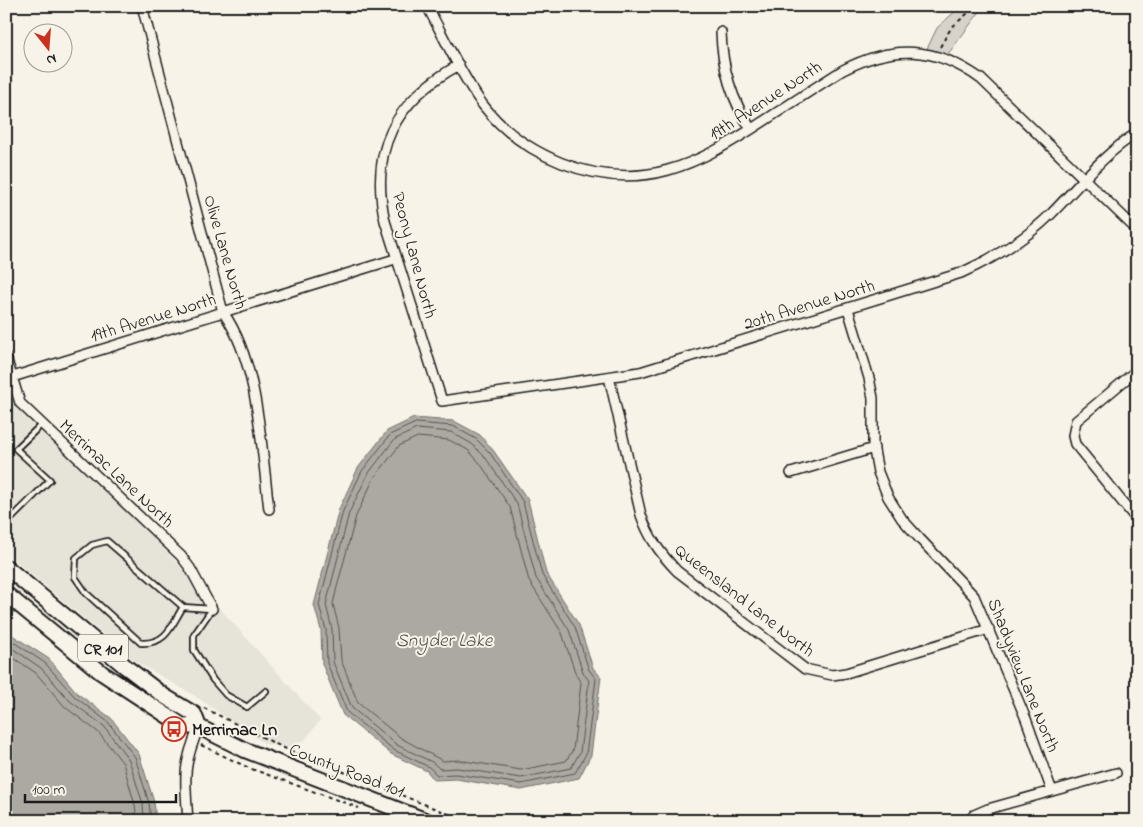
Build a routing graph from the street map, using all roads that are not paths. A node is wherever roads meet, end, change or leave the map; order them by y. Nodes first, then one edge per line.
1 (142, 6) edge
2 (427, 6) edge
3 (721, 32) dead end
4 (459, 65) junction
5 (752, 129) junction
6 (1137, 133) edge
7 (1084, 180) junction
8 (1137, 230) edge
9 (395, 259) junction
10 (848, 309) junction
11 (223, 312) junction
12 (6, 357) edge
13 (1137, 370) edge
14 (609, 377) junction
15 (9, 378) edge
16 (442, 401) joint
17 (42, 424) junction
18 (874, 448) junction
19 (791, 473) dead end
20 (270, 508) dead end
21 (6, 515) edge
22 (1137, 520) edge
23 (6, 567) edge
24 (6, 594) edge
25 (183, 607) junction
26 (212, 610) junction
27 (989, 629) junction
28 (266, 691) dead end
29 (199, 727) junction
30 (1116, 773) dead end
31 (1052, 791) junction
32 (188, 821) edge
33 (427, 821) edge
34 (969, 821) edge

1 - 11 street, Olive Lane North
2 - 4 street
3 - 5 street
4 - 5 street, 19th Avenue North
4 - 9 street, Peony Lane North
5 - 7 street, 19th Avenue North
6 - 7 street, 20th Avenue North
7 - 8 street, 19th Avenue North
7 - 10 street, 20th Avenue North
9 - 11 street, 19th Avenue North
9 - 16 street, Peony Lane North
10 - 14 street, 20th Avenue North
10 - 18 street, Shadyview Lane North
11 - 15 street, 19th Avenue North
11 - 20 street, Olive Lane North
12 - 15 street, Merrimac Lane North
13 - 22 street
14 - 16 street, 20th Avenue North
14 - 27 street, Queensland Lane North
15 - 17 street, Merrimac Lane North
17 - 21 lane
17 - 26 street, Merrimac Lane North
18 - 19 street
18 - 27 street, Shadyview Lane North
23 - 29 main road, County Road 101 / CR 101
24 - 29 main road, County Road 101 / CR 101
25 - 25 lane
25 - 26 lane
26 - 28 lane
27 - 31 street, Shadyview Lane North
29 - 32 street
29 - 33 main road, County Road 101 / CR 101
30 - 31 street
31 - 34 street

